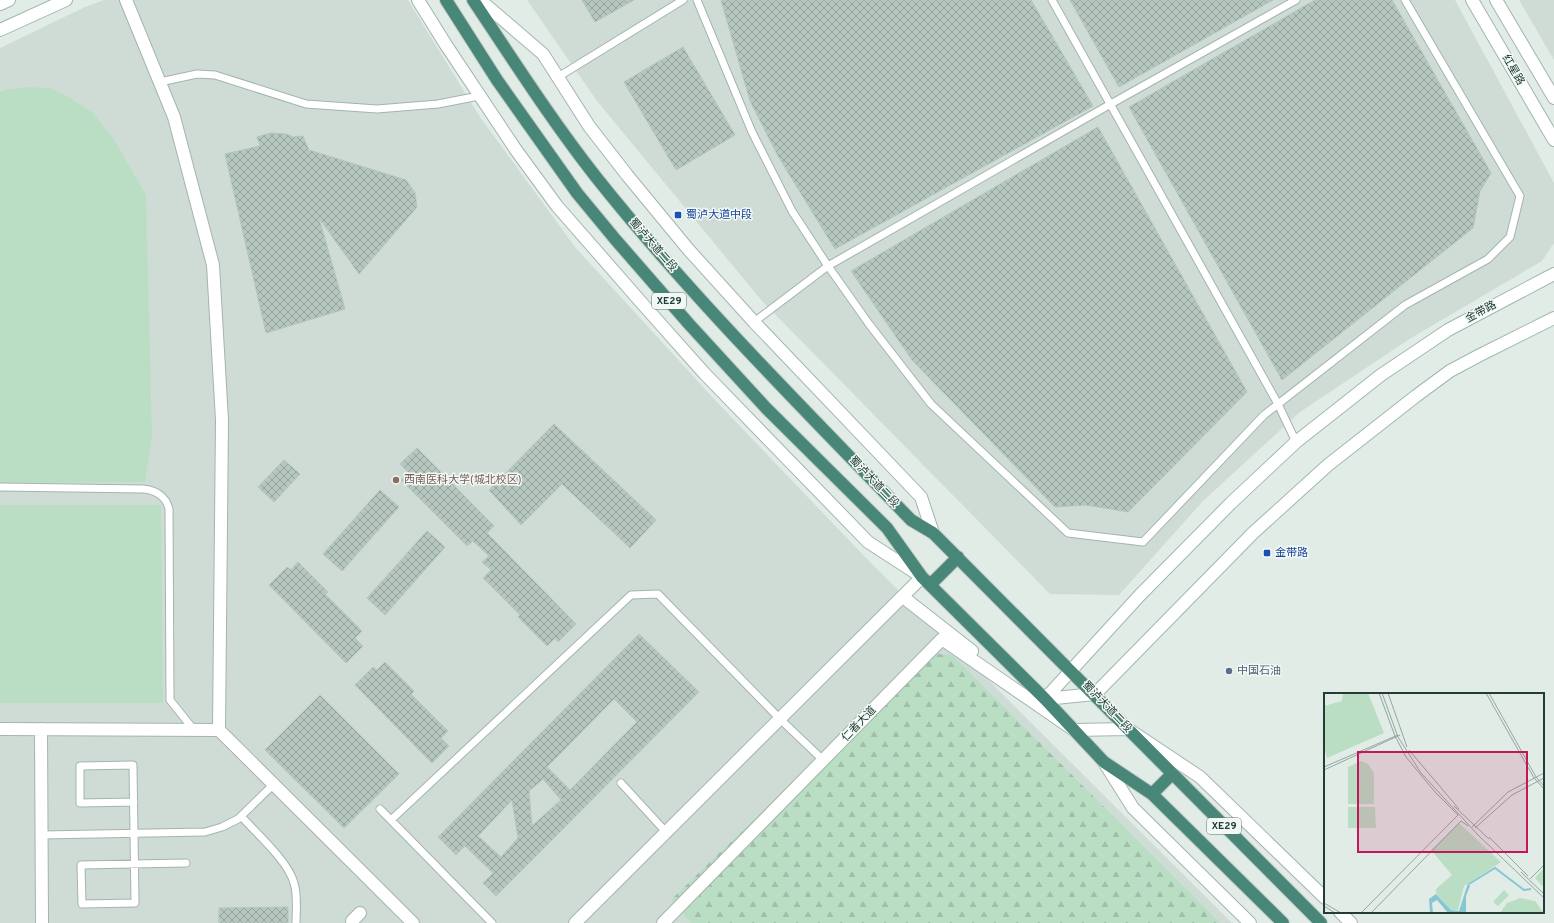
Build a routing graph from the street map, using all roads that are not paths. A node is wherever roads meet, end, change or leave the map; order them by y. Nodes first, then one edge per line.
1 (9, 0) edge
2 (66, 0) edge
3 (126, 0) edge
4 (418, 0) edge
5 (446, 0) edge
6 (474, 0) edge
7 (480, 0) edge
8 (683, 0) edge
9 (697, 0) edge
10 (1052, 0) edge
11 (1296, 0) edge
12 (1405, 0) edge
13 (1472, 0) edge
14 (1496, 0) edge
15 (0, 4) edge
16 (0, 30) edge
17 (558, 77) junction
18 (160, 82) junction
19 (480, 96) junction
20 (1554, 98) edge
21 (1109, 105) junction
22 (1554, 140) edge
23 (828, 266) junction
24 (1554, 274) edge
25 (1554, 318) edge
26 (754, 322) junction
27 (1278, 404) junction
28 (1296, 442) junction
29 (0, 488) edge
30 (933, 533) junction
31 (958, 557) junction
32 (926, 581) junction
33 (903, 596) junction
34 (1071, 670) junction
35 (1095, 694) junction
36 (1045, 699) junction
37 (780, 719) junction
38 (0, 728) edge
39 (41, 729) junction
40 (1128, 729) junction
41 (194, 730) junction
42 (219, 730) junction
43 (1074, 730) junction
44 (823, 760) junction
45 (1104, 762) junction
46 (1172, 774) junction
47 (621, 783) dead end
48 (274, 784) junction
49 (1152, 794) junction
50 (134, 802) junction
51 (380, 809) dead end
52 (241, 816) junction
53 (391, 820) junction
54 (666, 832) junction
55 (134, 833) junction
56 (42, 835) junction
57 (134, 863) junction
58 (186, 863) dead end
59 (1324, 897) edge
60 (1341, 913) edge
61 (297, 922) edge
62 (42, 923) edge
63 (413, 923) edge
64 (492, 923) edge
65 (575, 923) edge
66 (663, 923) edge
67 (1250, 923) edge
68 (1283, 923) edge
69 (1321, 923) edge
70 (1351, 923) edge

1 - 15 street
2 - 16 street
3 - 18 street
4 - 19 street
5 - 32 highway, 蜀泸大道二段 / XE29
6 - 30 highway, 蜀泸大道二段 / XE29
7 - 17 street
8 - 17 lane
9 - 23 lane
10 - 21 lane
11 - 21 lane
12 - 27 lane
13 - 22 street, 红星路
14 - 20 street, 红星路
17 - 26 street
18 - 19 lane
18 - 42 street
19 - 32 street
21 - 23 lane
21 - 27 lane
23 - 26 lane
23 - 27 lane
24 - 28 street, 金带路
25 - 35 street
26 - 30 street
27 - 28 lane
28 - 34 street, 金带路
29 - 41 lane
30 - 31 highway, 蜀泸大道二段 / XE29
31 - 32 highway
31 - 34 highway, 蜀泸大道二段 / XE29
32 - 33 street
32 - 36 highway, 蜀泸大道二段 / XE29
33 - 37 street
33 - 43 street
34 - 35 highway, 蜀泸大道二段 / XE29
34 - 36 street, 金带路
35 - 36 street
35 - 40 highway, 蜀泸大道二段 / XE29
36 - 43 highway, 蜀泸大道二段 / XE29
37 - 44 lane
37 - 53 lane
37 - 54 street
38 - 39 street
39 - 41 street
39 - 56 street
40 - 43 street
40 - 46 highway, 蜀泸大道二段 / XE29
40 - 59 street
41 - 42 street
42 - 48 street
43 - 44 street, 仁者大道
43 - 45 highway, 蜀泸大道二段 / XE29
44 - 66 street, 仁者大道
45 - 49 highway, 蜀泸大道二段 / XE29
45 - 67 street
46 - 49 highway
46 - 69 highway, 蜀泸大道二段 / XE29
47 - 54 lane
48 - 52 lane
48 - 63 street
49 - 68 highway, 蜀泸大道二段 / XE29
50 - 50 lane
50 - 55 lane
51 - 53 lane
52 - 55 lane
52 - 61 lane
53 - 64 lane
54 - 65 street
55 - 56 lane
55 - 57 lane
56 - 62 street
57 - 57 lane
57 - 58 lane
60 - 70 street

